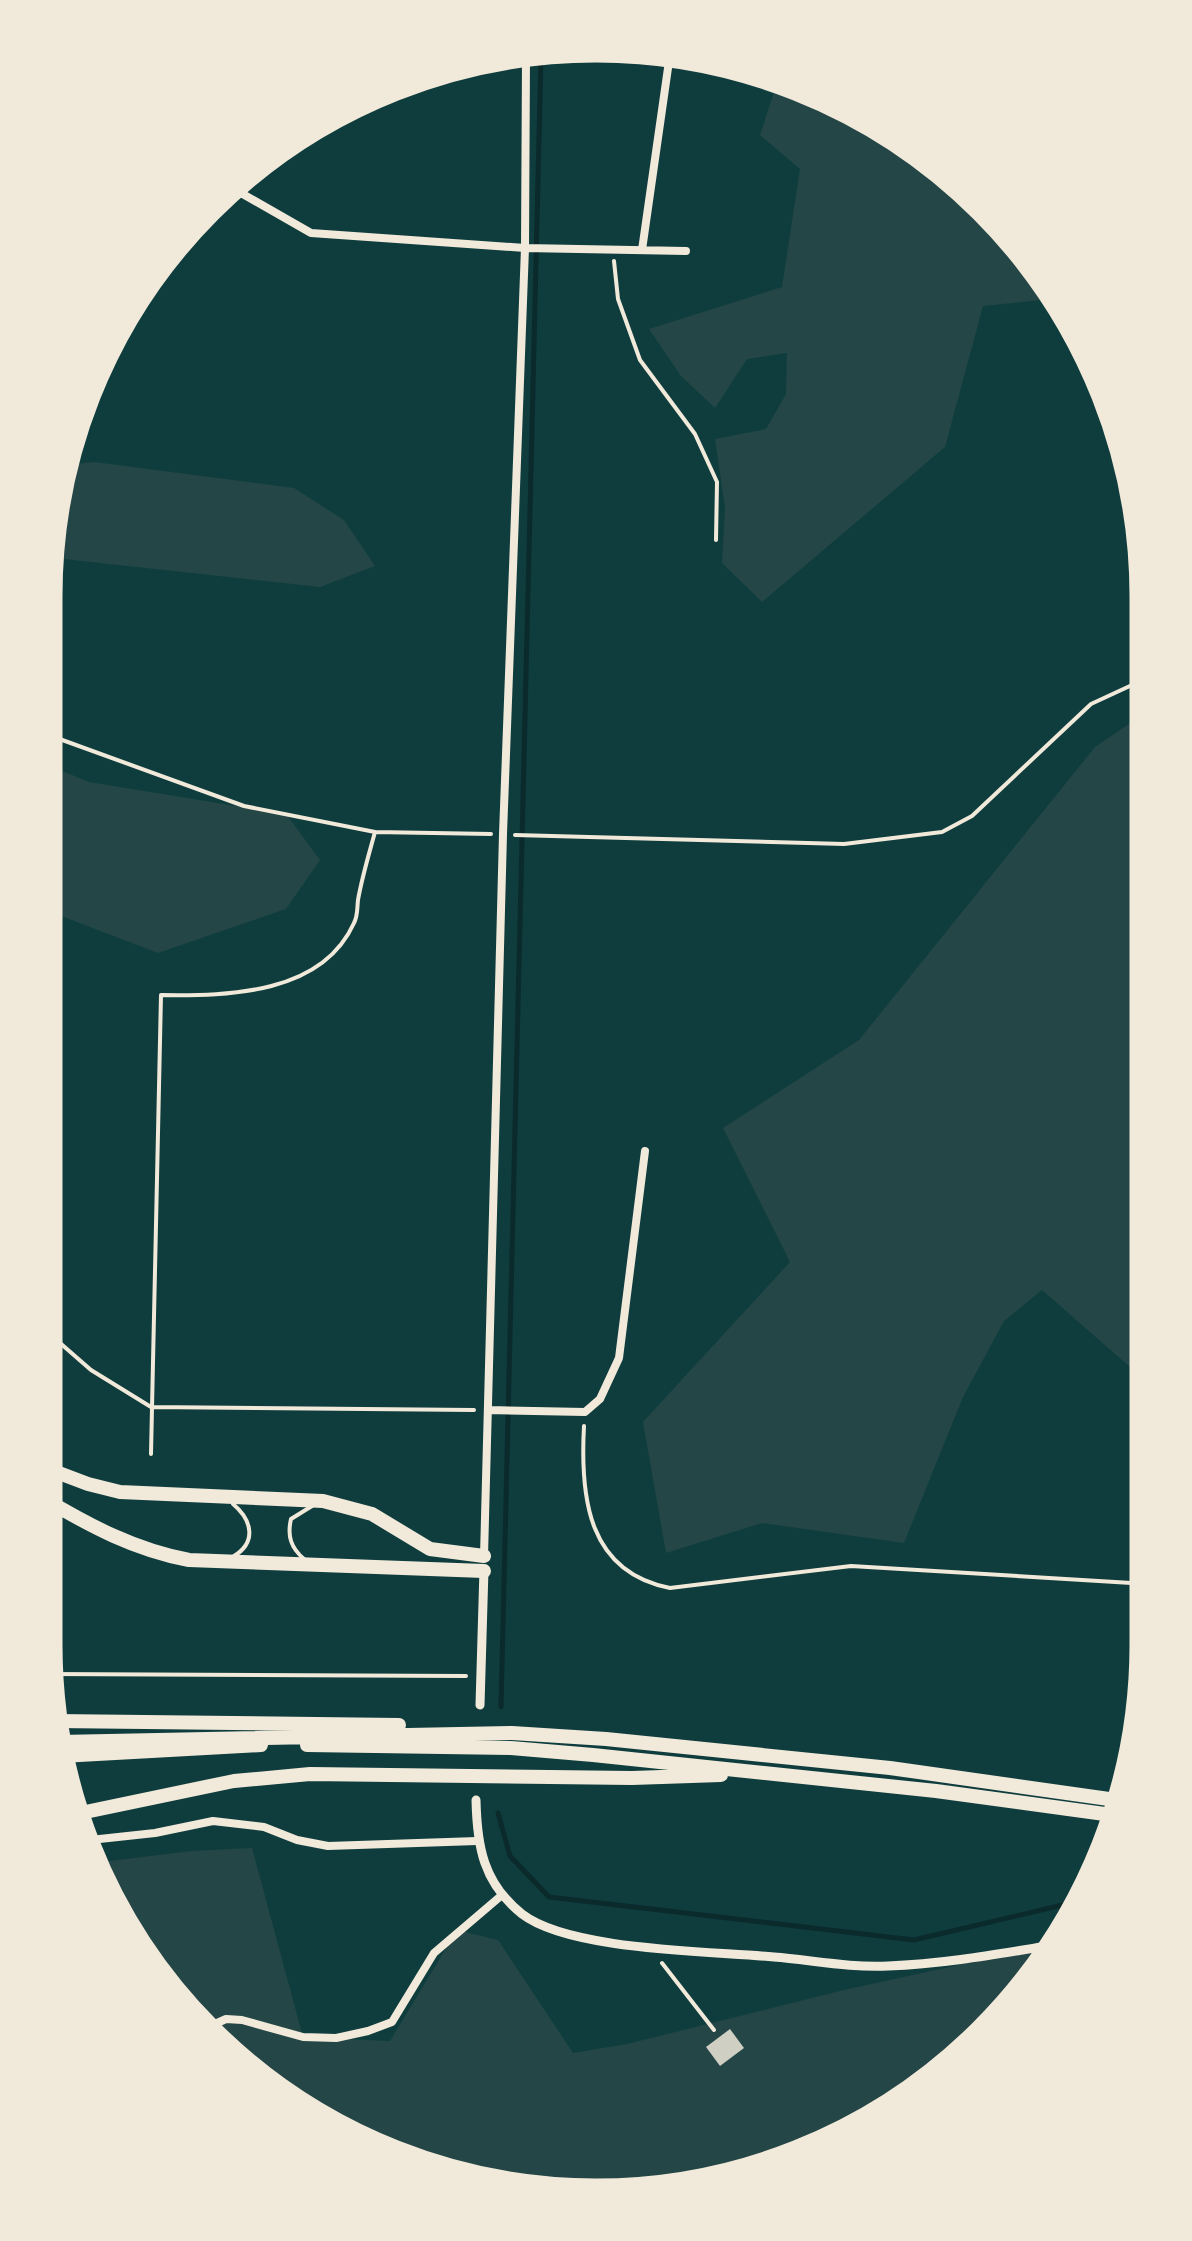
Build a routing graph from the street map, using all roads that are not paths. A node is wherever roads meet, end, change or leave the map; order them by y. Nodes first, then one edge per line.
1 (526, 65) edge
2 (668, 65) edge
3 (242, 194) edge
4 (525, 248) junction
5 (642, 250) junction
6 (686, 251) dead end
7 (645, 1150) dead end
8 (493, 1410) junction
9 (60, 1473) edge
10 (220, 1498) junction
11 (323, 1501) junction
12 (60, 1508) edge
13 (222, 1563) junction
14 (484, 1564) junction
15 (317, 1566) junction
16 (480, 1705) dead end
17 (66, 1721) edge
18 (512, 1733) junction
19 (69, 1742) edge
20 (71, 1755) edge
21 (777, 1774) junction
22 (1109, 1799) edge
23 (476, 1800) dead end
24 (86, 1812) edge
25 (1105, 1814) edge
26 (97, 1839) edge
27 (477, 1842) junction
28 (502, 1895) junction
29 (1039, 1947) edge
30 (216, 2023) edge

1 - 4 street
2 - 5 street
3 - 4 street
4 - 5 street
4 - 8 street
5 - 6 street
7 - 8 street
8 - 14 street
9 - 10 highway
10 - 11 highway
10 - 13 lane
11 - 14 highway
11 - 15 lane
12 - 13 highway
13 - 15 highway
14 - 15 highway
14 - 16 street
17 - 18 highway
18 - 19 highway
18 - 22 highway
20 - 21 highway
21 - 24 highway
21 - 25 highway
23 - 27 street
26 - 27 street
27 - 28 street
28 - 29 street
28 - 30 street

